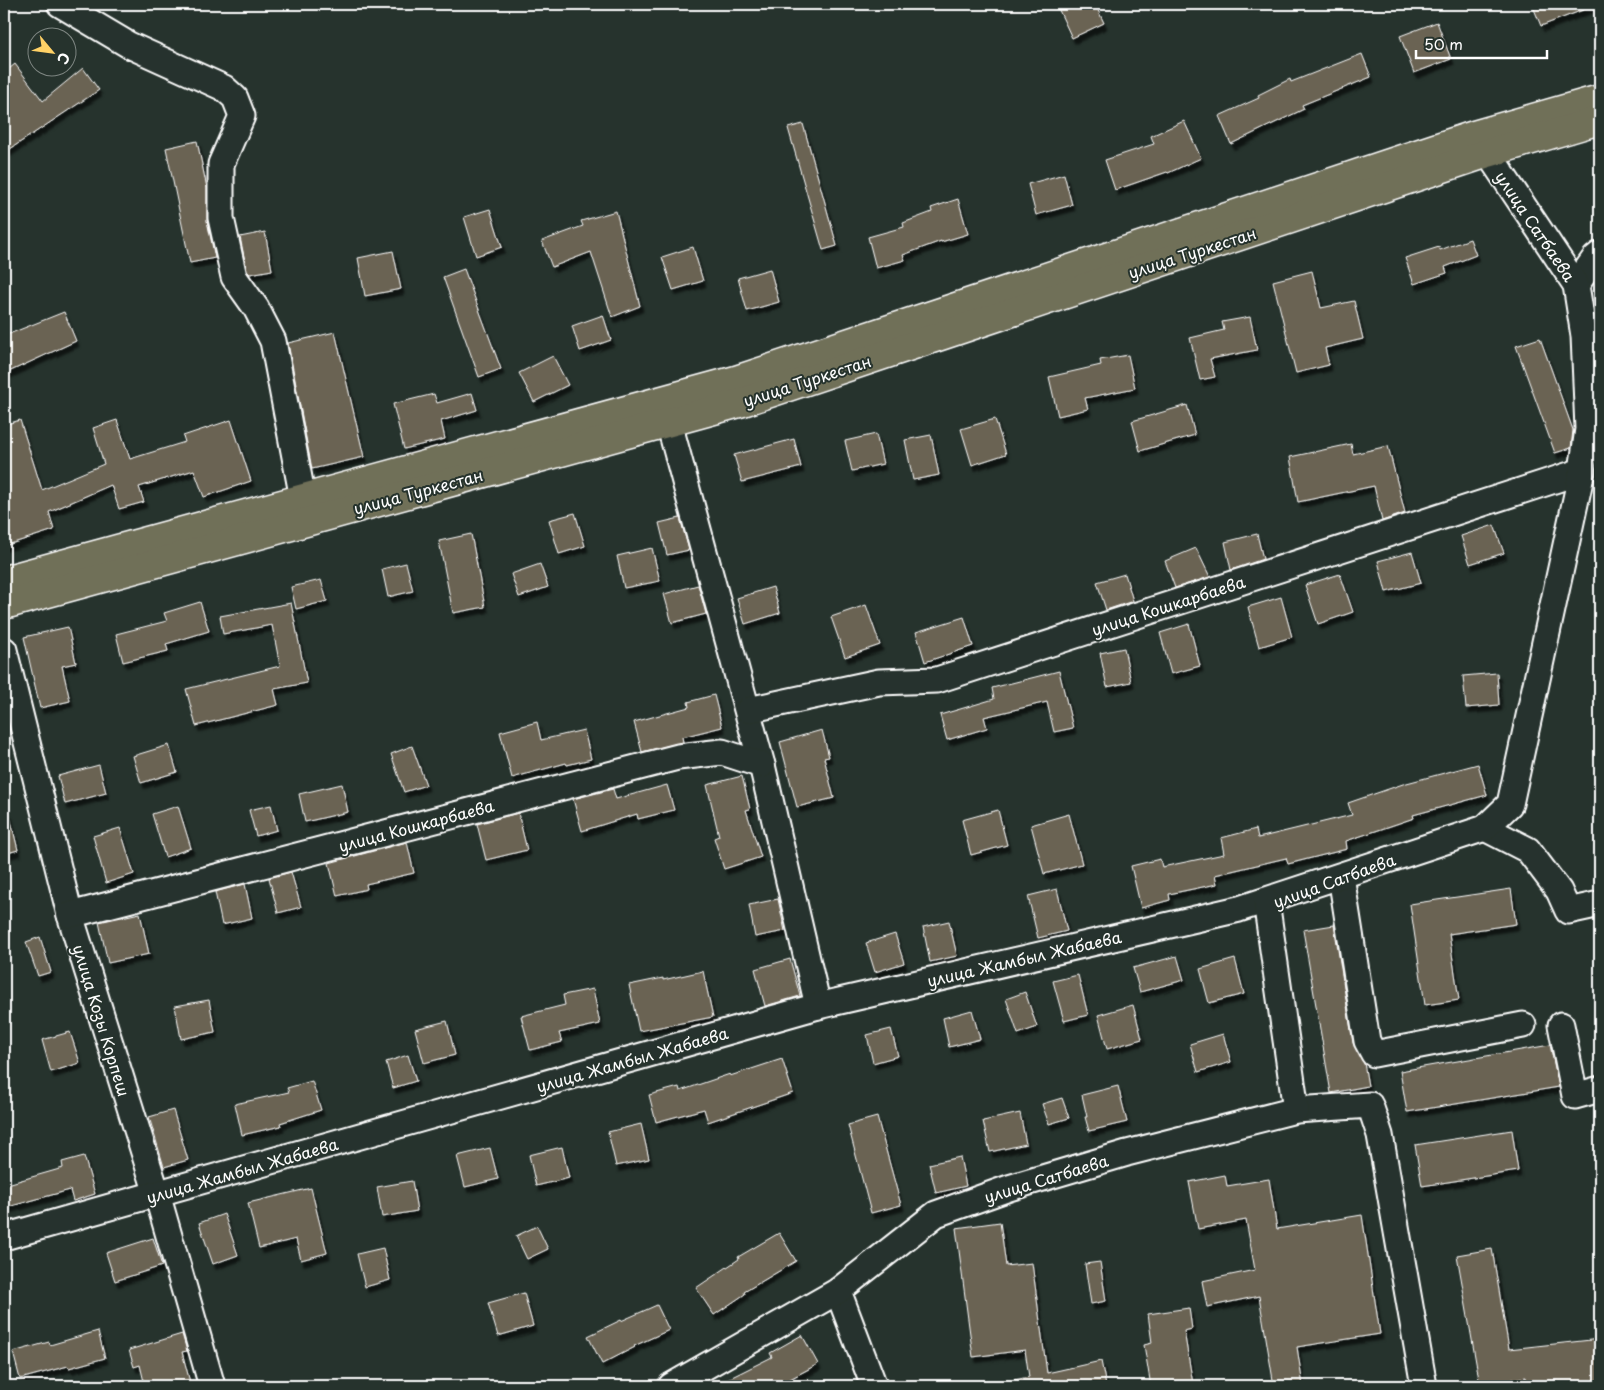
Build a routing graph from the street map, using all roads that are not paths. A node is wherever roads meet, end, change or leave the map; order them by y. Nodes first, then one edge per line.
1 (60, 4) edge
2 (1600, 99) edge
3 (1600, 120) edge
4 (1488, 153) junction
5 (1600, 254) edge
6 (1576, 286) junction
7 (1592, 333) edge
8 (739, 391) junction
9 (670, 423) junction
10 (1582, 471) junction
11 (303, 498) junction
12 (4, 580) edge
13 (4, 605) edge
14 (4, 650) edge
15 (748, 710) junction
16 (762, 765) junction
17 (1485, 828) junction
18 (1342, 876) junction
19 (1266, 902) junction
20 (1600, 904) edge
21 (70, 915) junction
22 (818, 1006) junction
23 (1523, 1025) dead end
24 (1561, 1025) dead end
25 (1600, 1090) edge
26 (1296, 1110) junction
27 (157, 1194) junction
28 (4, 1237) edge
29 (838, 1291) junction
30 (212, 1386) edge
31 (671, 1386) edge
32 (874, 1386) edge
33 (1424, 1386) edge

1 - 11 street
2 - 8 highway, улица Туркестан
3 - 4 highway, улица Туркестан
4 - 6 street, улица Сатбаева
4 - 8 highway, улица Туркестан
5 - 6 street
6 - 7 street, улица Сатбаева
7 - 10 street, улица Сатбаева
8 - 9 highway, улица Туркестан
8 - 11 highway, улица Туркестан
9 - 13 highway, улица Туркестан
9 - 15 street
10 - 15 street, улица Кошкарбаева
10 - 17 street, улица Сатбаева
11 - 12 highway, улица Туркестан
14 - 21 street, улица Козы Корпеш
15 - 16 street
16 - 21 street, улица Кошкарбаева
16 - 22 street
17 - 18 street, улица Сатбаева
17 - 20 street
18 - 19 street, улица Сатбаева
18 - 23 street
19 - 22 street, улица Жамбыл Жабаева
19 - 26 street, улица Сатбаева
21 - 27 street, улица Козы Корпеш
22 - 27 street, улица Жамбыл Жабаева
24 - 25 street
26 - 29 street, улица Сатбаева
26 - 33 street
27 - 28 street, улица Жамбыл Жабаева
27 - 30 street, улица Козы Корпеш
29 - 31 street
29 - 32 street

